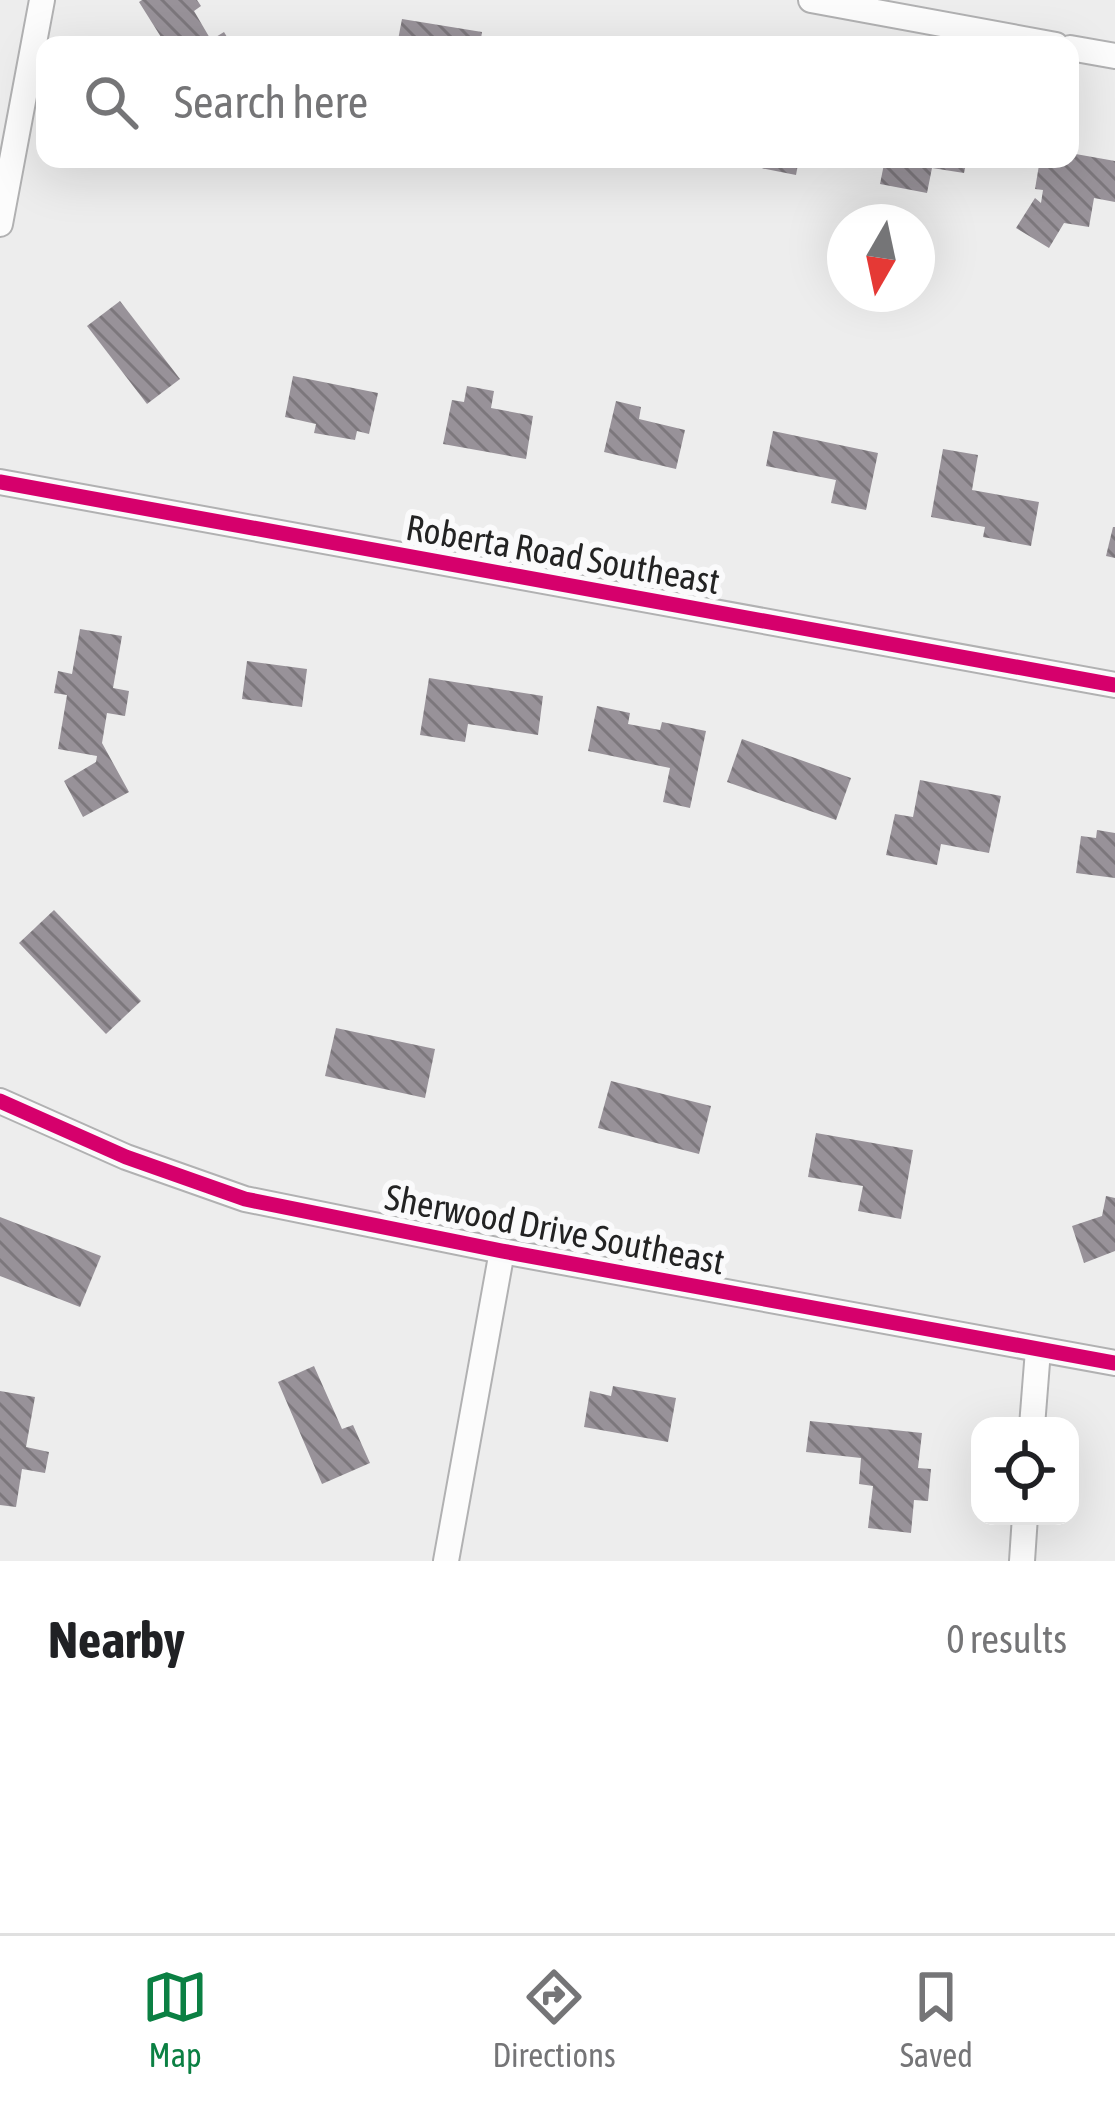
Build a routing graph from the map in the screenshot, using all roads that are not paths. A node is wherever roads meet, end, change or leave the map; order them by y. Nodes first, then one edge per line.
1 (42, 0) edge
2 (812, 0) edge
3 (1007, 36) edge
4 (1079, 50) edge
5 (1115, 56) edge
6 (0, 224) edge
7 (0, 482) edge
8 (1115, 685) edge
9 (0, 1100) edge
10 (502, 1251) junction
11 (1038, 1350) junction
12 (1115, 1364) edge
13 (1033, 1417) edge
14 (1024, 1525) edge
15 (446, 1561) edge
16 (1022, 1561) edge

1 - 6 street
2 - 3 street
4 - 5 street
7 - 8 street, Roberta Road Southeast
9 - 10 street, Sherwood Drive Southeast
10 - 11 street, Sherwood Drive Southeast
10 - 15 street
11 - 12 street, Sherwood Drive Southeast
11 - 13 street
14 - 16 street

